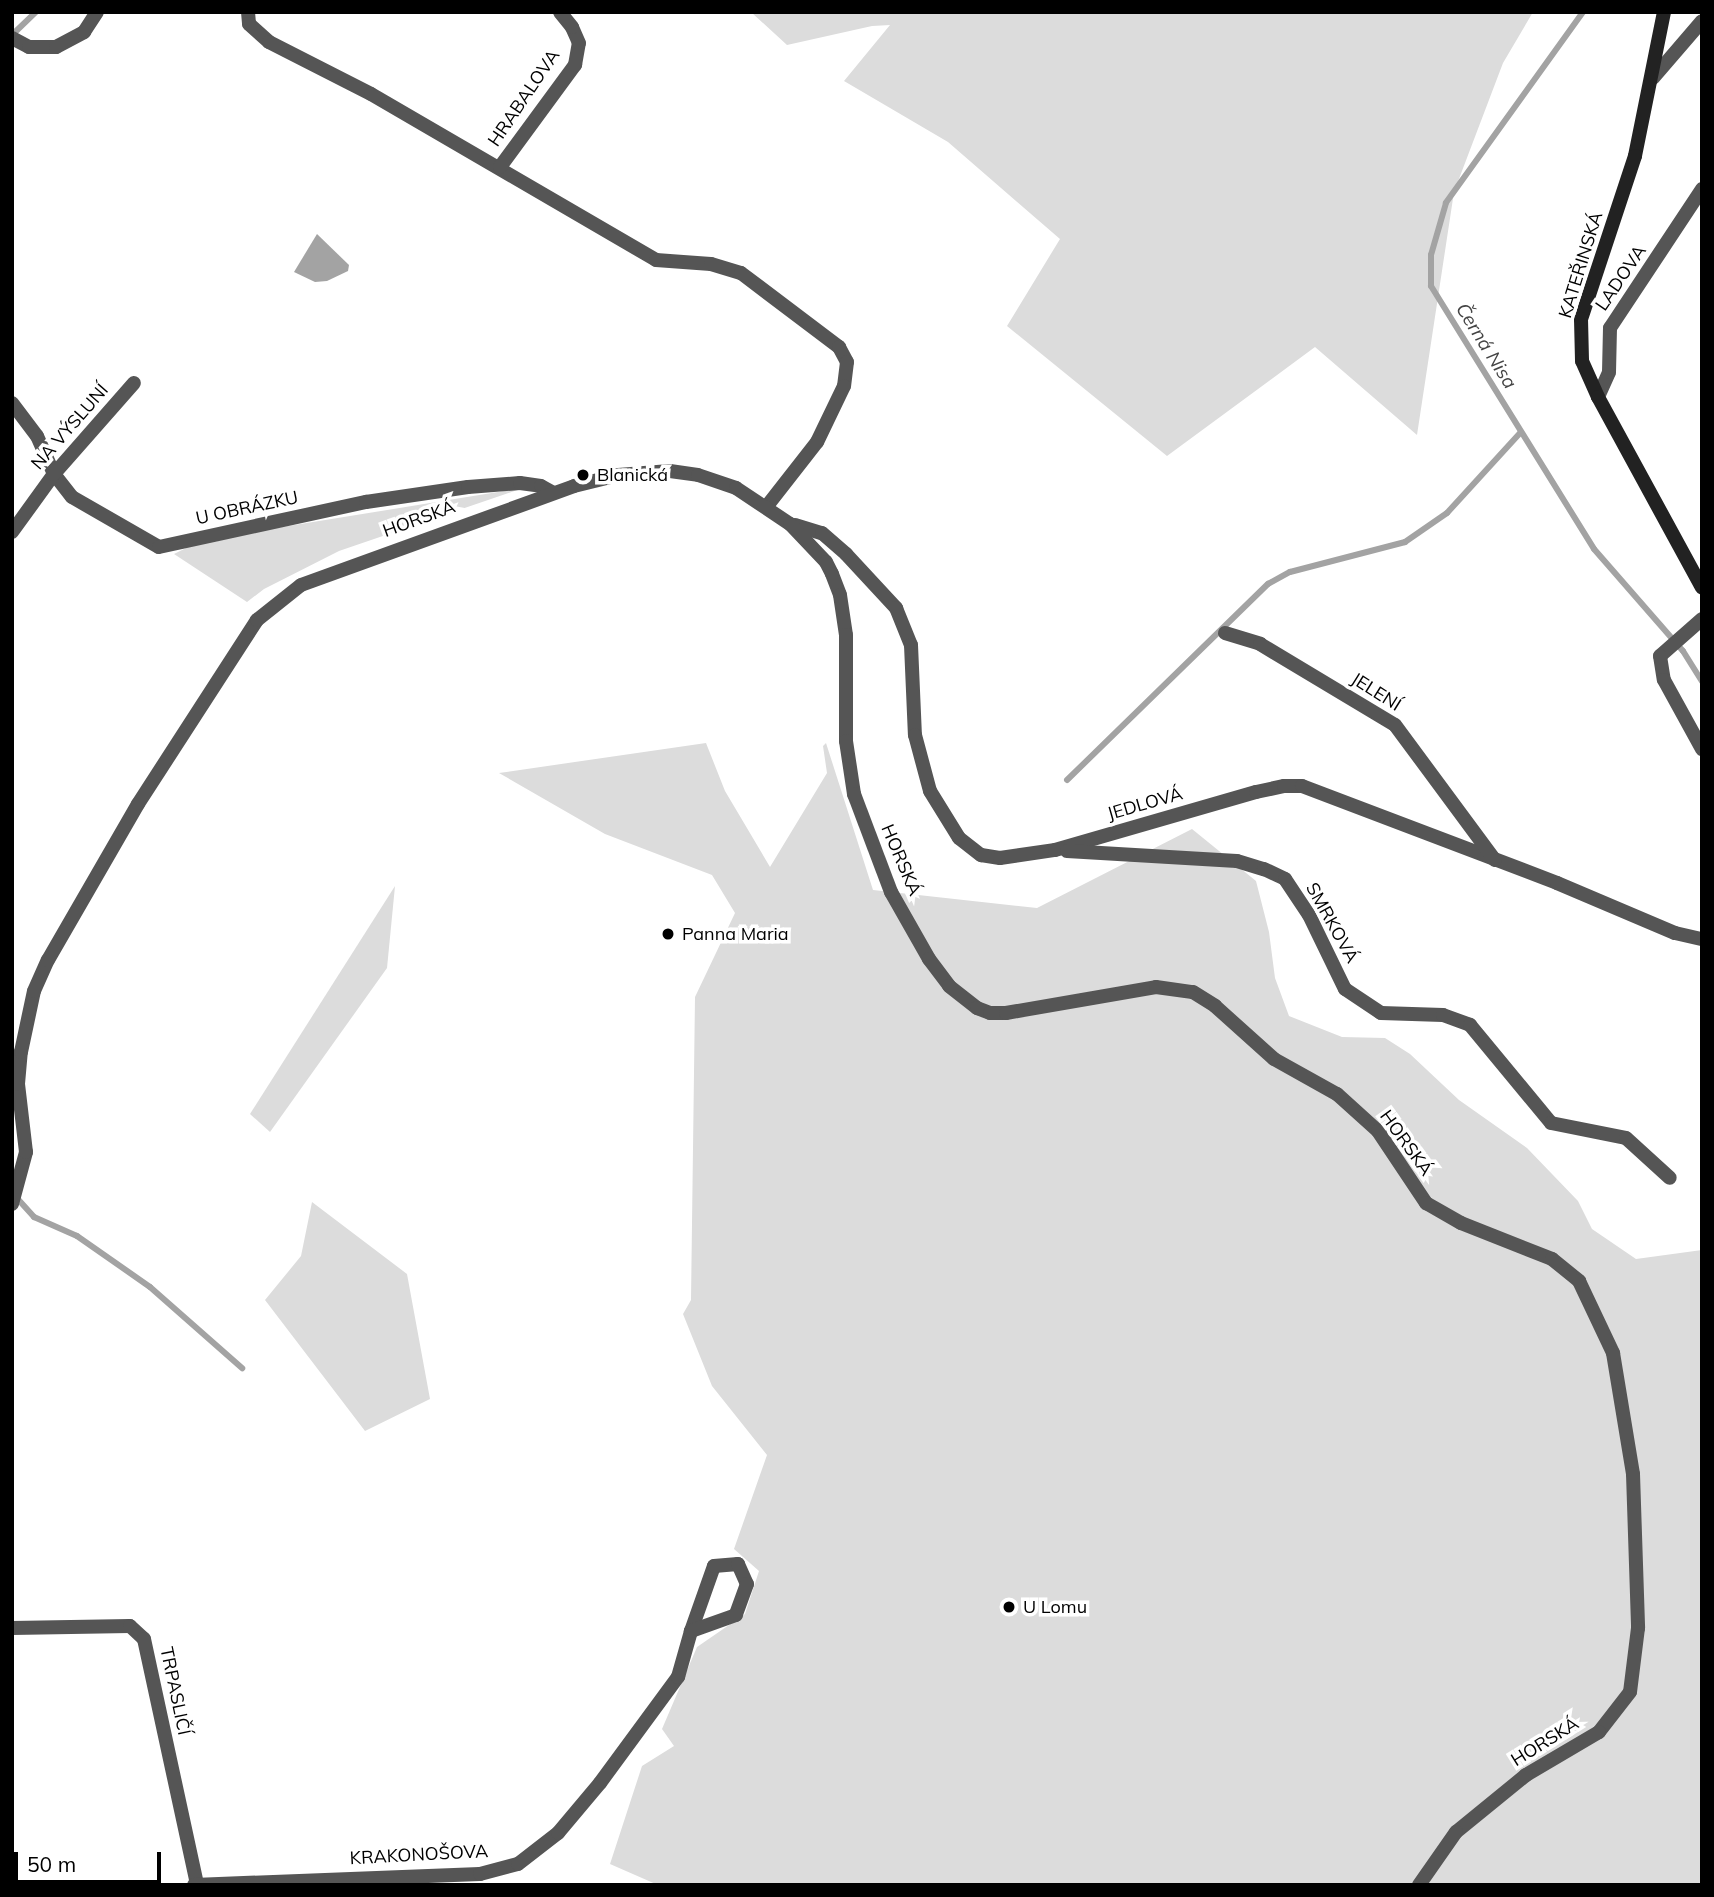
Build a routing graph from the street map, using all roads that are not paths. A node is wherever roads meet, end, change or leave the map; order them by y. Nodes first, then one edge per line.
1 (97, 12) edge
2 (248, 12) edge
3 (560, 12) edge
4 (1664, 12) edge
5 (1702, 21) edge
6 (12, 38) edge
7 (1653, 78) junction
8 (500, 167) junction
9 (1702, 189) edge
10 (134, 383) dead end
11 (1598, 397) junction
12 (12, 403) edge
13 (54, 474) junction
14 (552, 492) junction
15 (767, 506) junction
16 (790, 524) junction
17 (12, 532) edge
18 (1702, 588) edge
19 (1697, 622) edge
20 (1225, 634) dead end
21 (1702, 749) edge
22 (1055, 850) junction
23 (1496, 861) junction
24 (1702, 939) edge
25 (1671, 1178) dead end
26 (12, 1204) edge
27 (12, 1628) edge
28 (691, 1631) junction
29 (195, 1884) edge
30 (1419, 1885) edge

1 - 6 street
2 - 8 street
3 - 8 street, HRABALOVA
4 - 7 street, KATEŘINSKÁ
5 - 7 street
7 - 11 street, KATEŘINSKÁ
8 - 15 street
9 - 11 street, LADOVA
10 - 13 street, NA VÝSLUNÍ
11 - 18 street, KATEŘINSKÁ
12 - 13 street, U OBRÁZKU
13 - 14 street, U OBRÁZKU
13 - 17 street, NA VÝSLUNÍ
14 - 15 street, HORSKÁ
14 - 26 street, HORSKÁ
15 - 16 street, HORSKÁ
16 - 22 street, JEDLOVÁ
16 - 30 street, HORSKÁ
19 - 21 street
20 - 23 street, JELENÍ
22 - 23 street, JEDLOVÁ
22 - 25 street, SMRKOVÁ
23 - 24 street, JEDLOVÁ
27 - 29 street, TRPASLIČÍ
28 - 28 street, KRAKONOŠOVA
28 - 29 street, KRAKONOŠOVA

